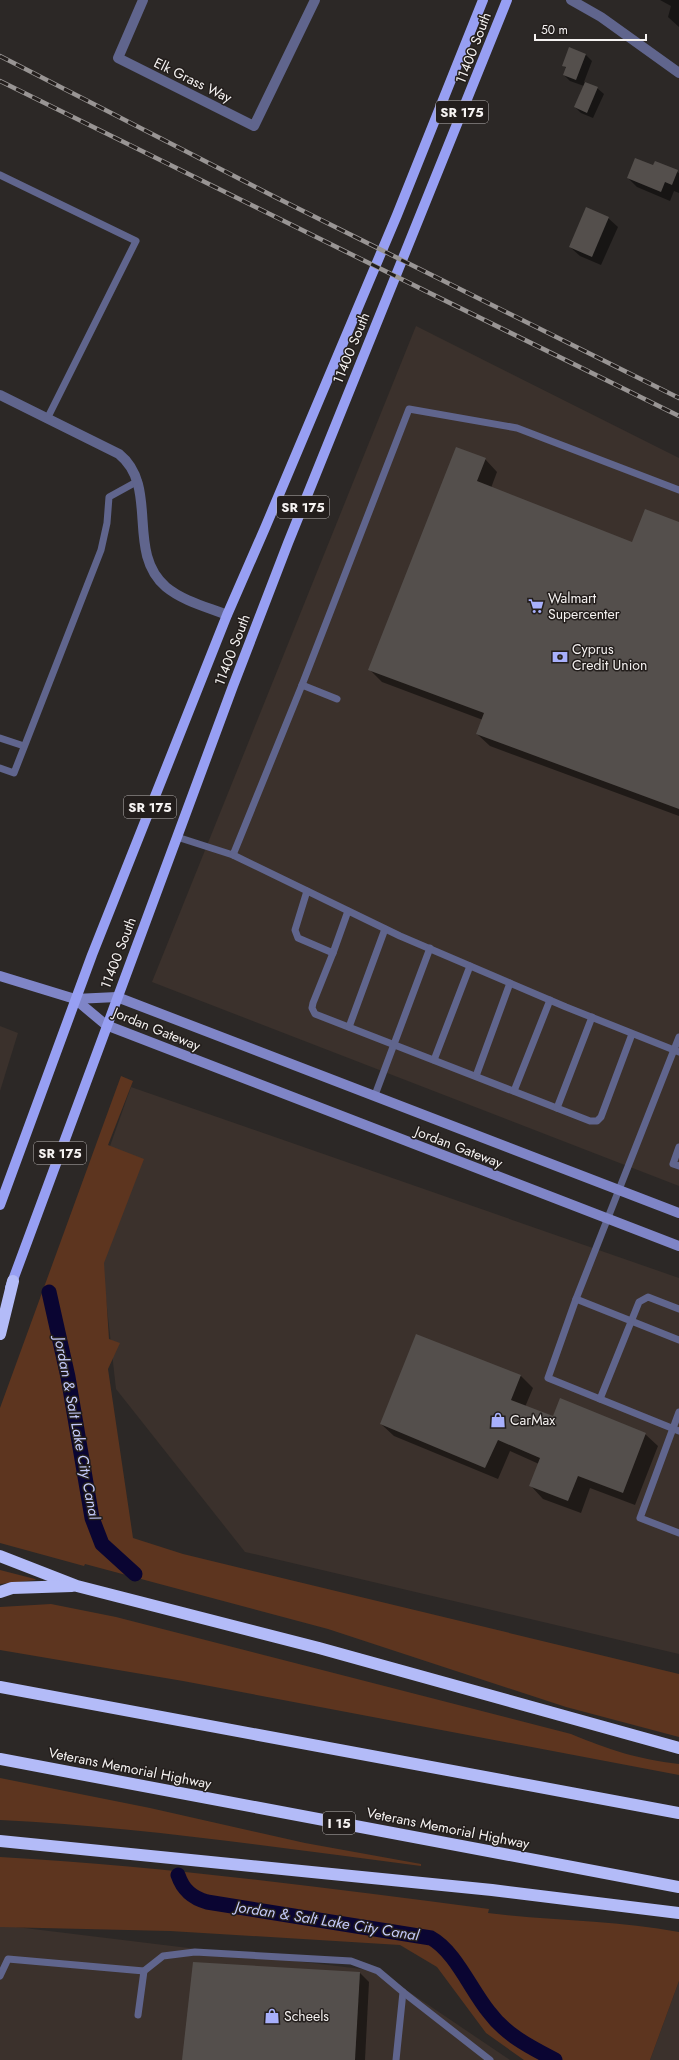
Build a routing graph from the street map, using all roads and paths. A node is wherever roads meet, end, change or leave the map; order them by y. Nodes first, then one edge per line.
1 (143, 0) edge
2 (316, 0) edge
3 (483, 0) edge
4 (506, 0) edge
5 (571, 0) edge
6 (679, 73) edge
7 (0, 175) edge
8 (0, 395) edge
9 (47, 419) junction
10 (138, 481) junction
11 (679, 490) edge
12 (227, 615) junction
13 (302, 685) junction
14 (337, 699) dead end
15 (0, 738) edge
16 (24, 746) junction
17 (0, 768) edge
18 (177, 837) junction
19 (232, 855) junction
20 (307, 891) junction
21 (348, 911) junction
22 (385, 929) junction
23 (430, 948) junction
24 (333, 953) junction
25 (470, 966) junction
26 (0, 976) edge
27 (510, 983) junction
28 (117, 997) junction
29 (75, 1000) junction
30 (550, 1000) junction
31 (592, 1018) junction
32 (106, 1026) junction
33 (349, 1027) junction
34 (632, 1034) junction
35 (679, 1037) edge
36 (394, 1044) junction
37 (676, 1051) edge
38 (434, 1060) junction
39 (476, 1076) junction
40 (514, 1091) junction
41 (375, 1095) junction
42 (557, 1108) junction
43 (679, 1147) edge
44 (679, 1166) edge
45 (620, 1190) junction
46 (0, 1205) edge
47 (679, 1213) edge
48 (607, 1219) junction
49 (679, 1246) edge
50 (13, 1282) junction
51 (576, 1299) junction
52 (679, 1309) edge
53 (0, 1316) edge
54 (630, 1321) junction
55 (0, 1334) edge
56 (679, 1340) edge
57 (600, 1399) junction
58 (679, 1412) edge
59 (676, 1430) edge
60 (679, 1534) edge
61 (0, 1556) edge
62 (0, 1562) edge
63 (28, 1567) junction
64 (77, 1586) junction
65 (0, 1592) edge
66 (0, 1687) edge
67 (679, 1748) edge
68 (0, 1759) edge
69 (679, 1813) edge
70 (0, 1841) edge
71 (679, 1887) edge
72 (679, 1913) edge
73 (144, 1971) junction
74 (0, 1976) edge
75 (403, 1992) junction
76 (138, 2015) dead end
77 (396, 2060) edge
78 (490, 2060) edge

1 - 2 street, Elk Grass Way
3 - 12 main road, 11400 South / SR 175
4 - 18 main road, 11400 South / SR 175
5 - 6 street
7 - 9 lane
8 - 9 street
9 - 10 street
10 - 12 street
10 - 16 lane
11 - 13 lane
12 - 29 main road, 11400 South / SR 175
13 - 14 lane
13 - 19 lane
15 - 16 lane
16 - 17 lane
18 - 19 lane
18 - 28 main road, 11400 South / SR 175
19 - 20 lane
20 - 21 lane
20 - 24 lane
21 - 22 lane
21 - 24 lane
22 - 23 lane
22 - 33 lane
23 - 25 lane
23 - 36 lane
24 - 33 lane
25 - 27 lane
25 - 38 lane
26 - 29 main road
27 - 30 lane
27 - 39 lane
28 - 29 main road, Jordan Gateway
28 - 32 main road, 11400 South / SR 175
28 - 41 main road, Jordan Gateway
29 - 32 main road, Jordan Gateway
29 - 46 main road, 11400 South / SR 175
30 - 31 lane
30 - 40 lane
31 - 34 lane
31 - 42 lane
32 - 48 main road, Jordan Gateway
32 - 50 main road, 11400 South / SR 175
33 - 36 lane
34 - 37 lane
34 - 42 lane
35 - 37 lane
36 - 38 lane
36 - 41 lane
37 - 45 lane
38 - 39 lane
39 - 40 lane
40 - 42 lane
41 - 45 main road, Jordan Gateway
43 - 44 lane
45 - 47 main road, Jordan Gateway
45 - 48 lane
48 - 49 main road, Jordan Gateway
48 - 51 lane
50 - 53 main road, 11400 South / SR 175
50 - 55 highway
51 - 54 lane
51 - 57 lane
52 - 54 lane
54 - 56 lane
54 - 57 lane
57 - 59 lane
58 - 59 lane
59 - 60 lane
61 - 63 highway
62 - 63 highway
63 - 64 highway
64 - 65 highway
64 - 67 highway
66 - 69 highway
68 - 71 highway, Veterans Memorial Highway / I 15
70 - 72 highway
73 - 74 lane
73 - 75 lane
73 - 76 lane
75 - 77 lane
75 - 78 lane

